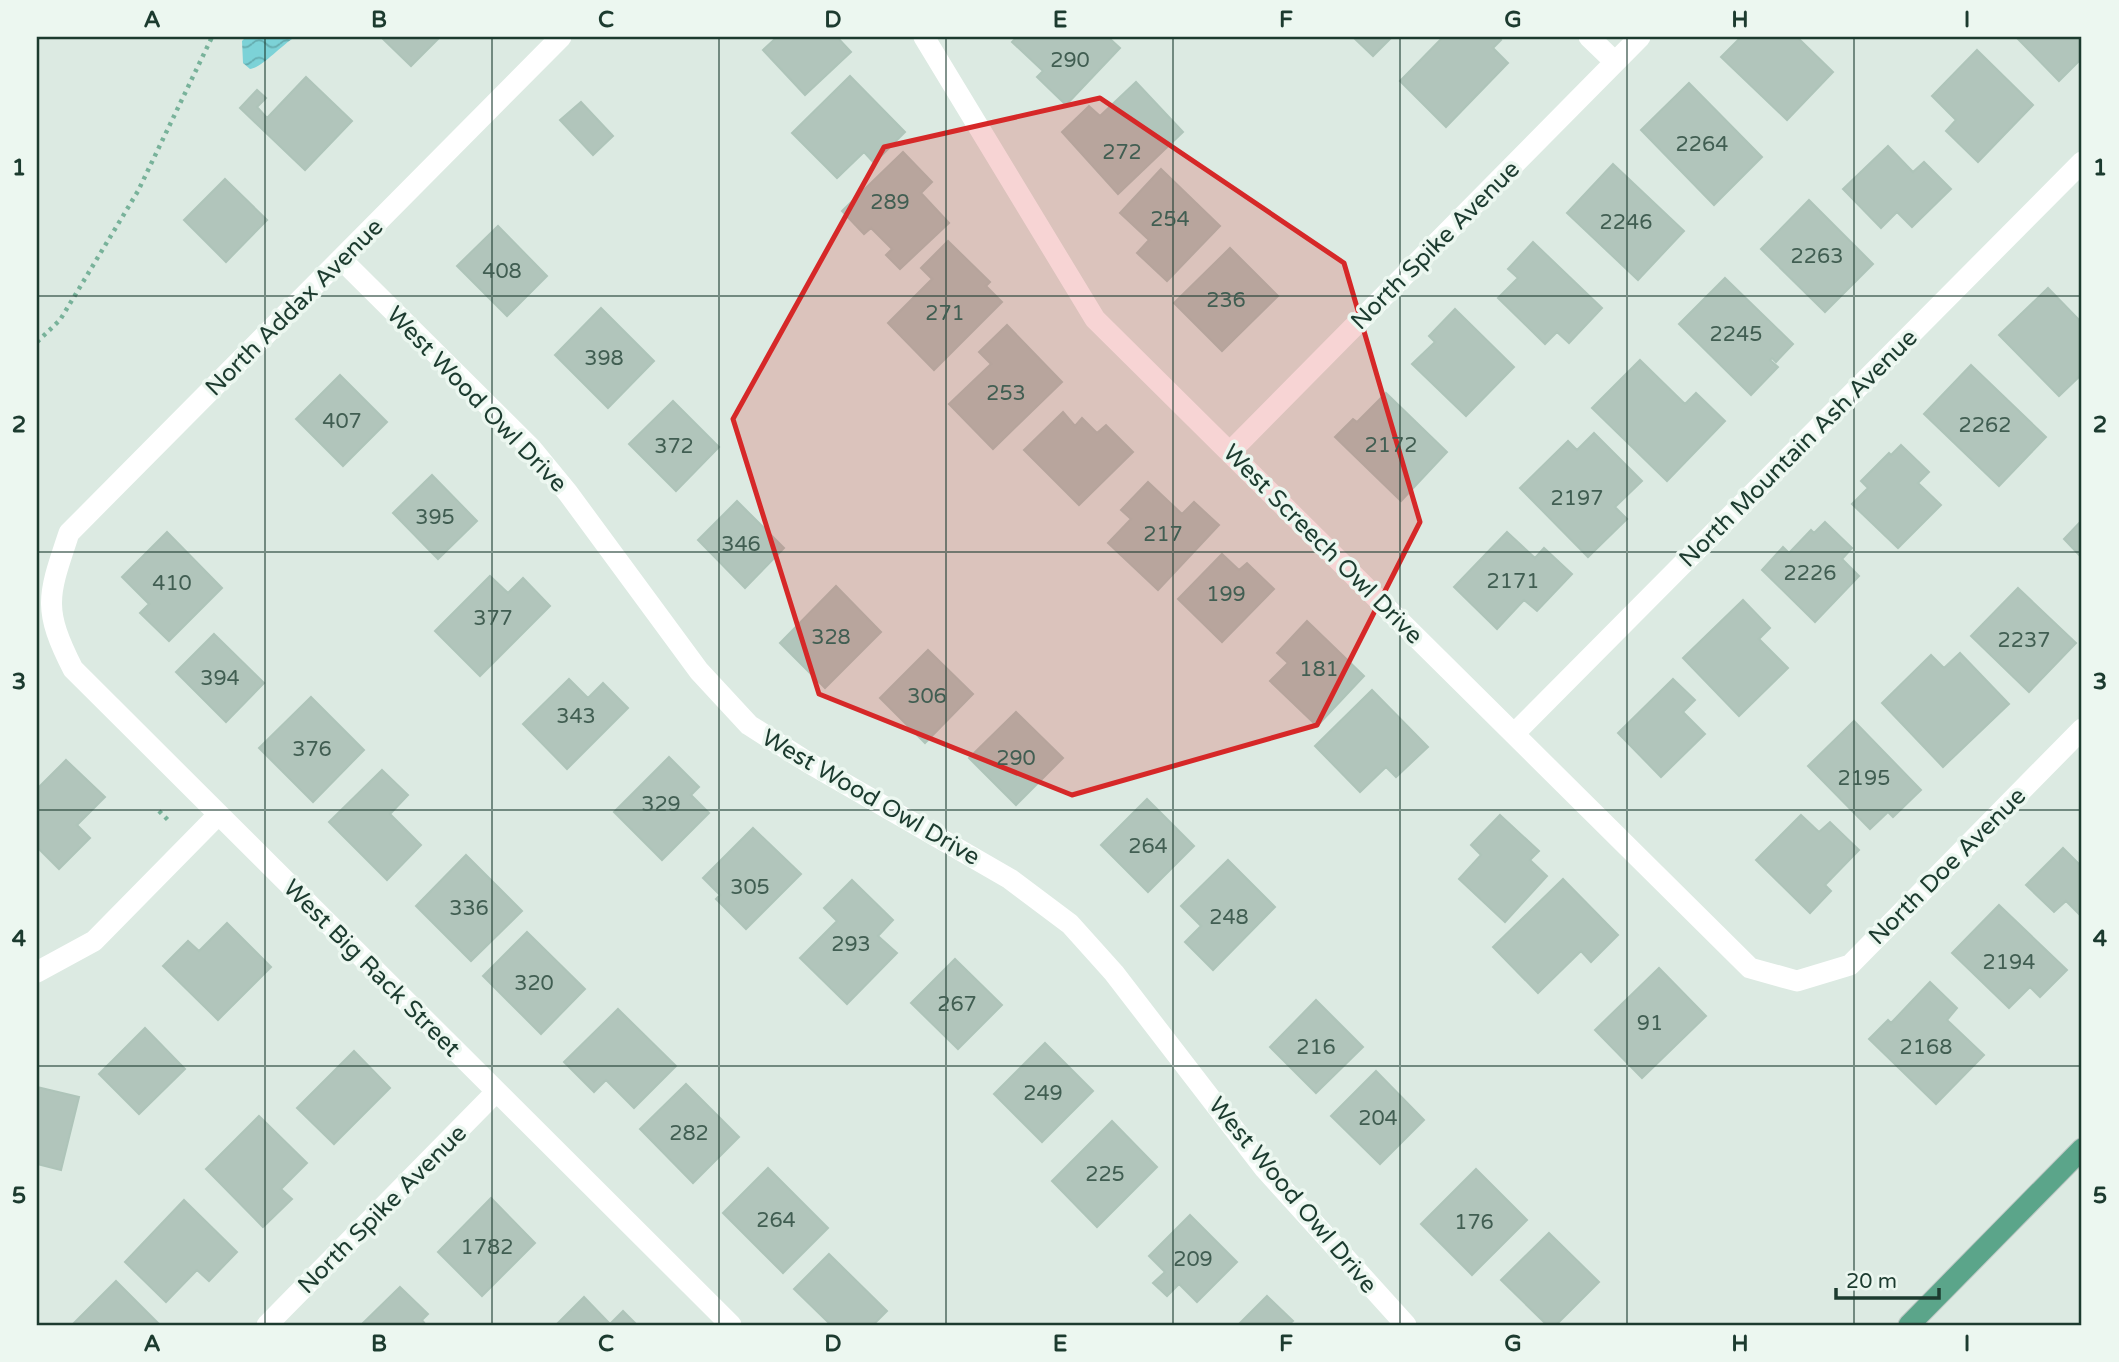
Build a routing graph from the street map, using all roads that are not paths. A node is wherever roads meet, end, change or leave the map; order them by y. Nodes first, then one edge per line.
1 (561, 37) edge
2 (924, 37) edge
3 (1589, 37) edge
4 (1640, 37) edge
5 (1615, 62) junction
6 (2082, 162) edge
7 (342, 260) junction
8 (1230, 452) junction
9 (50, 590) joint
10 (2082, 729) edge
11 (1514, 734) junction
12 (218, 815) junction
13 (37, 972) edge
14 (1797, 981) joint
15 (496, 1092) junction
16 (2082, 1149) edge
17 (267, 1325) edge
18 (731, 1325) edge
19 (1406, 1325) edge
20 (1909, 1325) edge

1 - 7 street, North Addax Avenue
2 - 8 street, West Screech Owl Drive
3 - 5 street
4 - 5 street, North Spike Avenue
5 - 8 street, North Spike Avenue
6 - 11 street, North Mountain Ash Avenue
7 - 9 street, North Addax Avenue
7 - 19 street, West Wood Owl Drive
8 - 11 street, West Screech Owl Drive
9 - 12 street, West Big Rack Street
10 - 14 street, North Doe Avenue
11 - 14 street, West Screech Owl Drive
12 - 13 street
12 - 15 street, West Big Rack Street
15 - 17 street, North Spike Avenue
15 - 18 street, West Big Rack Street
16 - 20 main road

